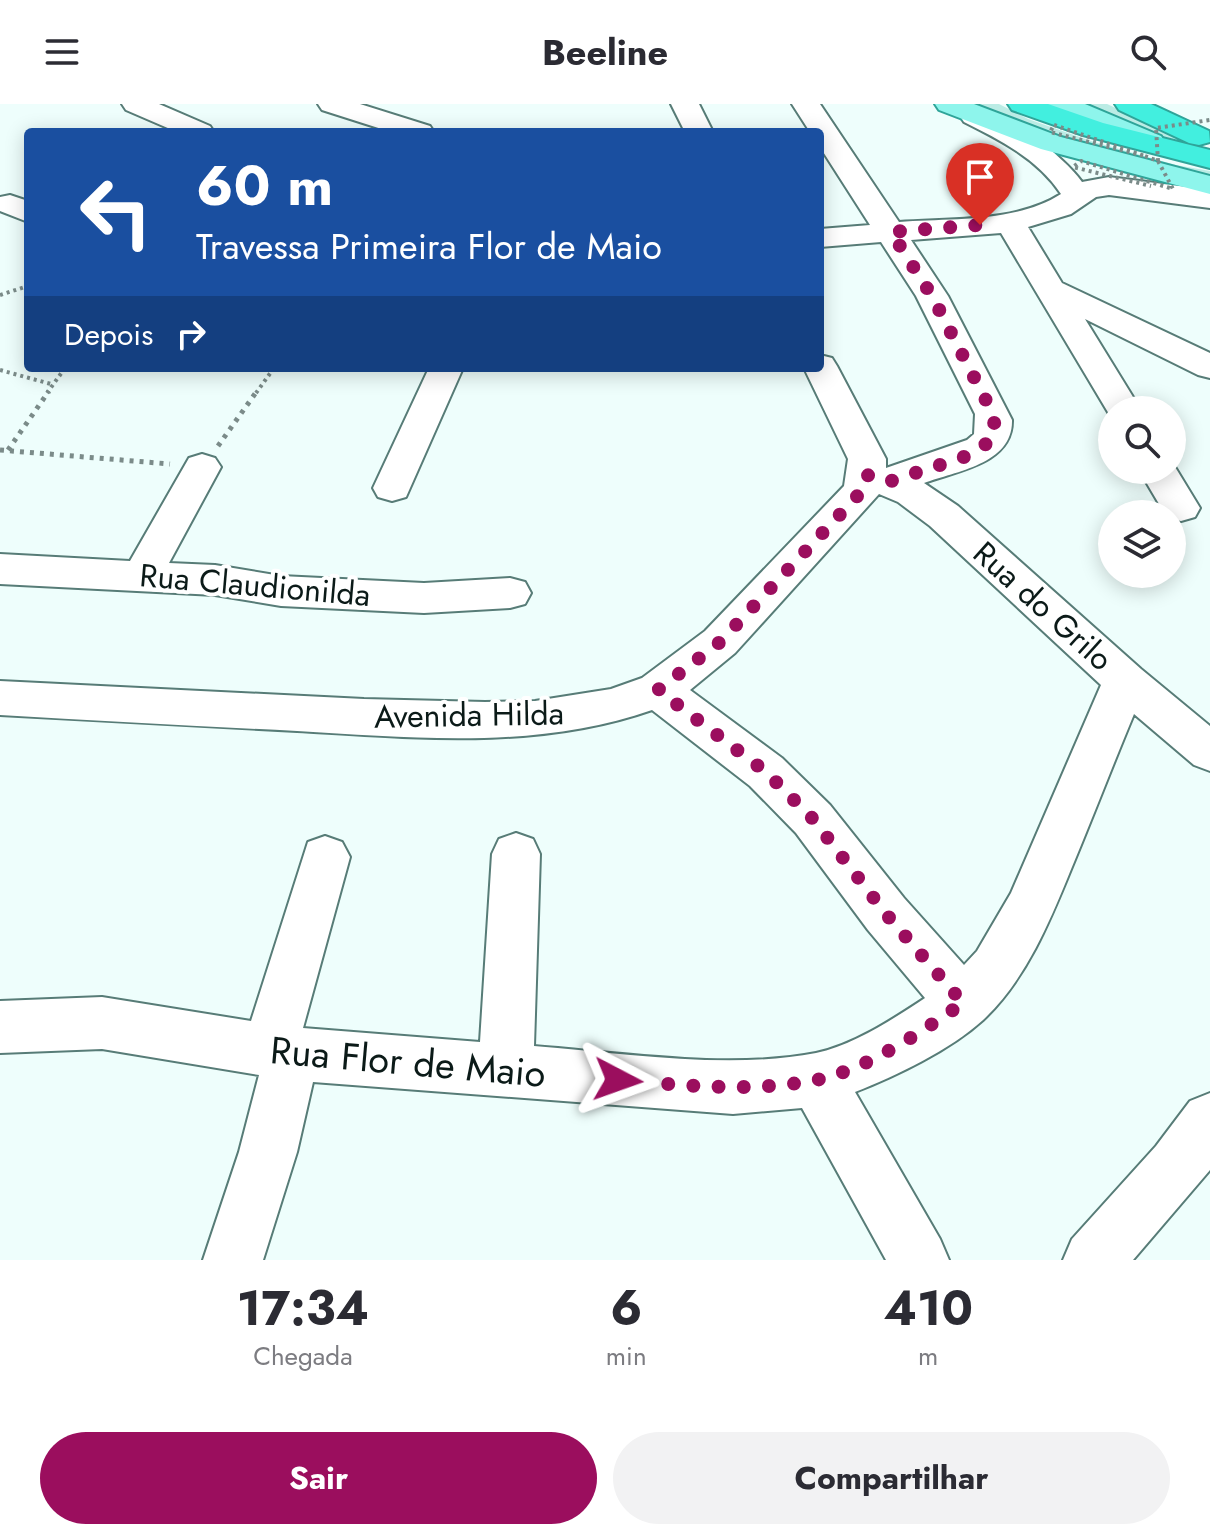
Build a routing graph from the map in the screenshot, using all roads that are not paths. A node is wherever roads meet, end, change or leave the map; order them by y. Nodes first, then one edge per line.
1 (136, 104) edge
2 (332, 104) edge
3 (685, 104) edge
4 (806, 104) edge
5 (1022, 104) edge
6 (1061, 104) edge
7 (1129, 104) edge
8 (1137, 104) edge
9 (961, 110) edge
10 (191, 128) edge
11 (407, 128) edge
12 (697, 128) edge
13 (822, 128) edge
14 (824, 131) edge
15 (1210, 132) edge
16 (1204, 152) edge
17 (1210, 185) edge
18 (1076, 195) junction
19 (1210, 199) edge
20 (1010, 223) junction
21 (891, 232) junction
22 (824, 238) edge
23 (1052, 290) junction
24 (1210, 367) edge
25 (444, 372) edge
26 (823, 372) edge
27 (1115, 396) edge
28 (202, 467) road end
29 (878, 478) junction
30 (392, 488) dead end
31 (0, 569) edge
32 (142, 575) junction
33 (510, 593) dead end
34 (1125, 681) junction
35 (658, 690) junction
36 (0, 698) edge
37 (1210, 752) edge
38 (516, 854) dead end
39 (325, 857) dead end
40 (963, 1003) junction
41 (0, 1027) edge
42 (281, 1052) junction
43 (506, 1071) junction
44 (817, 1080) junction
45 (1210, 1121) edge
46 (233, 1260) edge
47 (919, 1260) edge
48 (1093, 1260) edge

1 - 10 street
2 - 11 street
3 - 12 street
4 - 13 street
5 - 16 highway
6 - 16 main road
7 - 16 highway
8 - 15 main road
9 - 17 main road
9 - 18 street
14 - 21 street
18 - 19 street
18 - 20 street
20 - 21 street
20 - 23 street
21 - 22 street
21 - 29 street
23 - 24 street
23 - 27 street
25 - 30 street
26 - 29 street
28 - 32 street
29 - 34 street, Rua do Grilo
29 - 35 street, Avenida Hilda
31 - 32 street, Rua Claudionilda
32 - 33 street, Rua Claudionilda
34 - 37 street, Rua do Grilo
34 - 40 street, Rua Flor de Maio
35 - 36 street, Avenida Hilda
35 - 40 street
38 - 43 street
39 - 42 street
40 - 44 street, Rua Flor de Maio
41 - 42 street, Rua Flor de Maio
42 - 43 street, Rua Flor de Maio
42 - 46 street
43 - 44 street, Rua Flor de Maio
44 - 47 street
45 - 48 street

